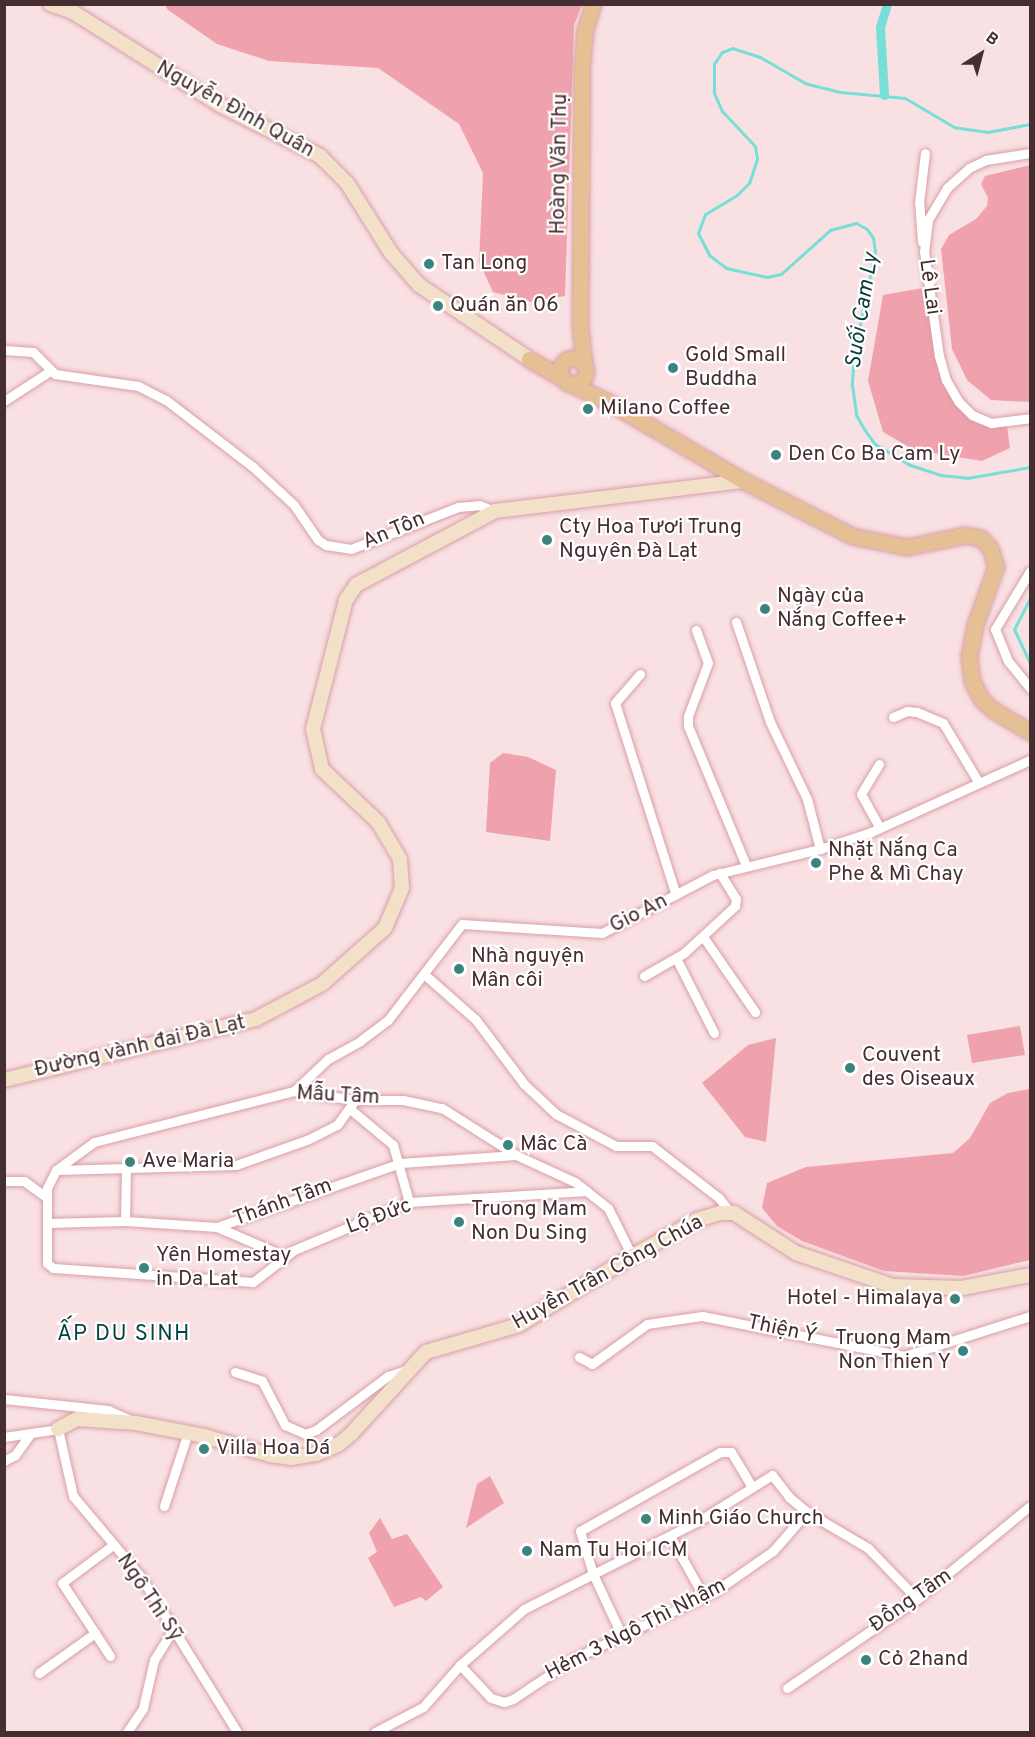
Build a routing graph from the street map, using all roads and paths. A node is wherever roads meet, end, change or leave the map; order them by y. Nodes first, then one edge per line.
1 (50, 4) edge
2 (593, 4) edge
3 (925, 153) dead end
4 (1030, 153) edge
5 (924, 251) junction
6 (580, 325) junction
7 (4, 350) edge
8 (529, 359) junction
9 (566, 360) junction
10 (585, 367) junction
11 (50, 371) junction
12 (566, 381) junction
13 (4, 401) edge
14 (612, 404) junction
15 (1030, 418) edge
16 (744, 482) junction
17 (495, 511) junction
18 (1030, 571) edge
19 (736, 622) dead end
20 (975, 625) junction
21 (994, 629) junction
22 (696, 630) dead end
23 (640, 674) dead end
24 (1030, 688) edge
25 (893, 717) dead end
26 (1030, 732) edge
27 (1030, 760) edge
28 (879, 764) dead end
29 (979, 783) junction
30 (880, 828) junction
31 (820, 849) junction
32 (746, 866) junction
33 (720, 873) junction
34 (676, 895) junction
35 (704, 938) junction
36 (676, 958) junction
37 (425, 975) junction
38 (644, 976) dead end
39 (755, 1012) dead end
40 (714, 1034) dead end
41 (4, 1080) edge
42 (294, 1091) junction
43 (356, 1100) junction
44 (350, 1109) junction
45 (516, 1155) junction
46 (401, 1163) junction
47 (126, 1169) junction
48 (56, 1170) junction
49 (4, 1181) edge
50 (587, 1191) junction
51 (46, 1197) junction
52 (410, 1202) junction
53 (730, 1212) junction
54 (125, 1221) junction
55 (47, 1223) junction
56 (217, 1227) junction
57 (293, 1251) junction
58 (632, 1256) junction
59 (1030, 1275) edge
60 (1030, 1316) edge
61 (579, 1357) dead end
62 (406, 1370) junction
63 (235, 1372) dead end
64 (4, 1399) edge
65 (136, 1423) junction
66 (58, 1429) junction
67 (188, 1432) junction
68 (29, 1436) junction
69 (4, 1437) edge
70 (4, 1461) edge
71 (752, 1486) junction
72 (164, 1506) dead end
73 (1030, 1506) edge
74 (807, 1512) junction
75 (670, 1536) junction
76 (113, 1545) junction
77 (593, 1574) junction
78 (704, 1597) junction
79 (917, 1599) junction
80 (173, 1629) junction
81 (95, 1633) junction
82 (622, 1636) junction
83 (110, 1656) dead end
84 (460, 1665) junction
85 (39, 1673) dead end
86 (787, 1688) dead end
87 (127, 1732) edge
88 (237, 1732) edge
89 (375, 1732) edge

1 - 8 street, Nguyễn Đình Quân
2 - 6 main road, Hoàng Văn Thụ
3 - 5 street
4 - 5 street, Lê Lai
5 - 15 street, Lê Lai
6 - 9 main road, Hoàng Văn Thụ
6 - 10 main road, Hoàng Văn Thụ
7 - 11 street
8 - 9 main road
8 - 12 main road
9 - 10 main road
9 - 12 main road
10 - 12 main road
10 - 14 main road
11 - 13 street
11 - 17 street, An Tôn
12 - 14 main road
14 - 16 main road
16 - 17 street, An Tôn
16 - 20 main road
17 - 41 street, Đường vành đai Đà Lạt
18 - 21 street
19 - 31 street
20 - 21 street
20 - 26 main road
21 - 24 street
22 - 32 street
23 - 34 street
25 - 29 street
27 - 29 street, Gio An
28 - 30 street
29 - 30 street, Gio An
30 - 31 street, Gio An
31 - 32 street, Gio An
32 - 33 street, Gio An
33 - 34 street, Gio An
33 - 35 street
34 - 37 street, Gio An
35 - 36 street
35 - 39 street
36 - 38 street
36 - 40 street
37 - 42 street, Gio An
37 - 53 street
42 - 43 street, Mẫu Tâm
42 - 48 street, Mẫu Tâm
43 - 44 street
43 - 45 street, Mẫu Tâm
44 - 46 street
44 - 47 street
45 - 46 street, Thánh Tâm
45 - 50 street, Mẫu Tâm
46 - 52 street
46 - 56 street, Thánh Tâm
47 - 48 street
47 - 54 street
48 - 51 street
49 - 51 street
50 - 52 street, Lộ Đức
50 - 58 street, Mẫu Tâm
51 - 55 street
52 - 57 street, Lộ Đức
53 - 58 street, Huyền Trân Công Chúa
53 - 59 street, Huyền Trân Công Chúa
54 - 55 street, Thánh Tâm
54 - 56 street, Thánh Tâm
55 - 57 street
56 - 57 street, Lộ Đức
58 - 62 street, Huyền Trân Công Chúa
60 - 61 street, Thiện Ý
62 - 63 street
62 - 67 street, Huyền Trân Công Chúa
64 - 65 street
65 - 66 street, Huyền Trân Công Chúa
65 - 67 street, Huyền Trân Công Chúa
66 - 68 street, Huyền Trân Công Chúa
66 - 76 street, Ngô Thì Sỹ
67 - 72 street
68 - 69 street, Huyền Trân Công Chúa
68 - 70 street
71 - 74 street
71 - 75 street
71 - 77 street
73 - 79 street, Đồng Tâm
74 - 78 street, Hẻm 3 Ngô Thì Nhậm
74 - 79 street
75 - 77 street
75 - 78 street
76 - 80 street, Ngô Thì Sỹ
76 - 81 street
77 - 82 street
77 - 84 street
78 - 82 street, Hẻm 3 Ngô Thì Nhậm
79 - 86 street, Đồng Tâm
80 - 87 street
80 - 88 street, Ngô Thì Sỹ
81 - 83 street
81 - 85 street
82 - 84 street, Hẻm 3 Ngô Thì Nhậm
84 - 89 street

